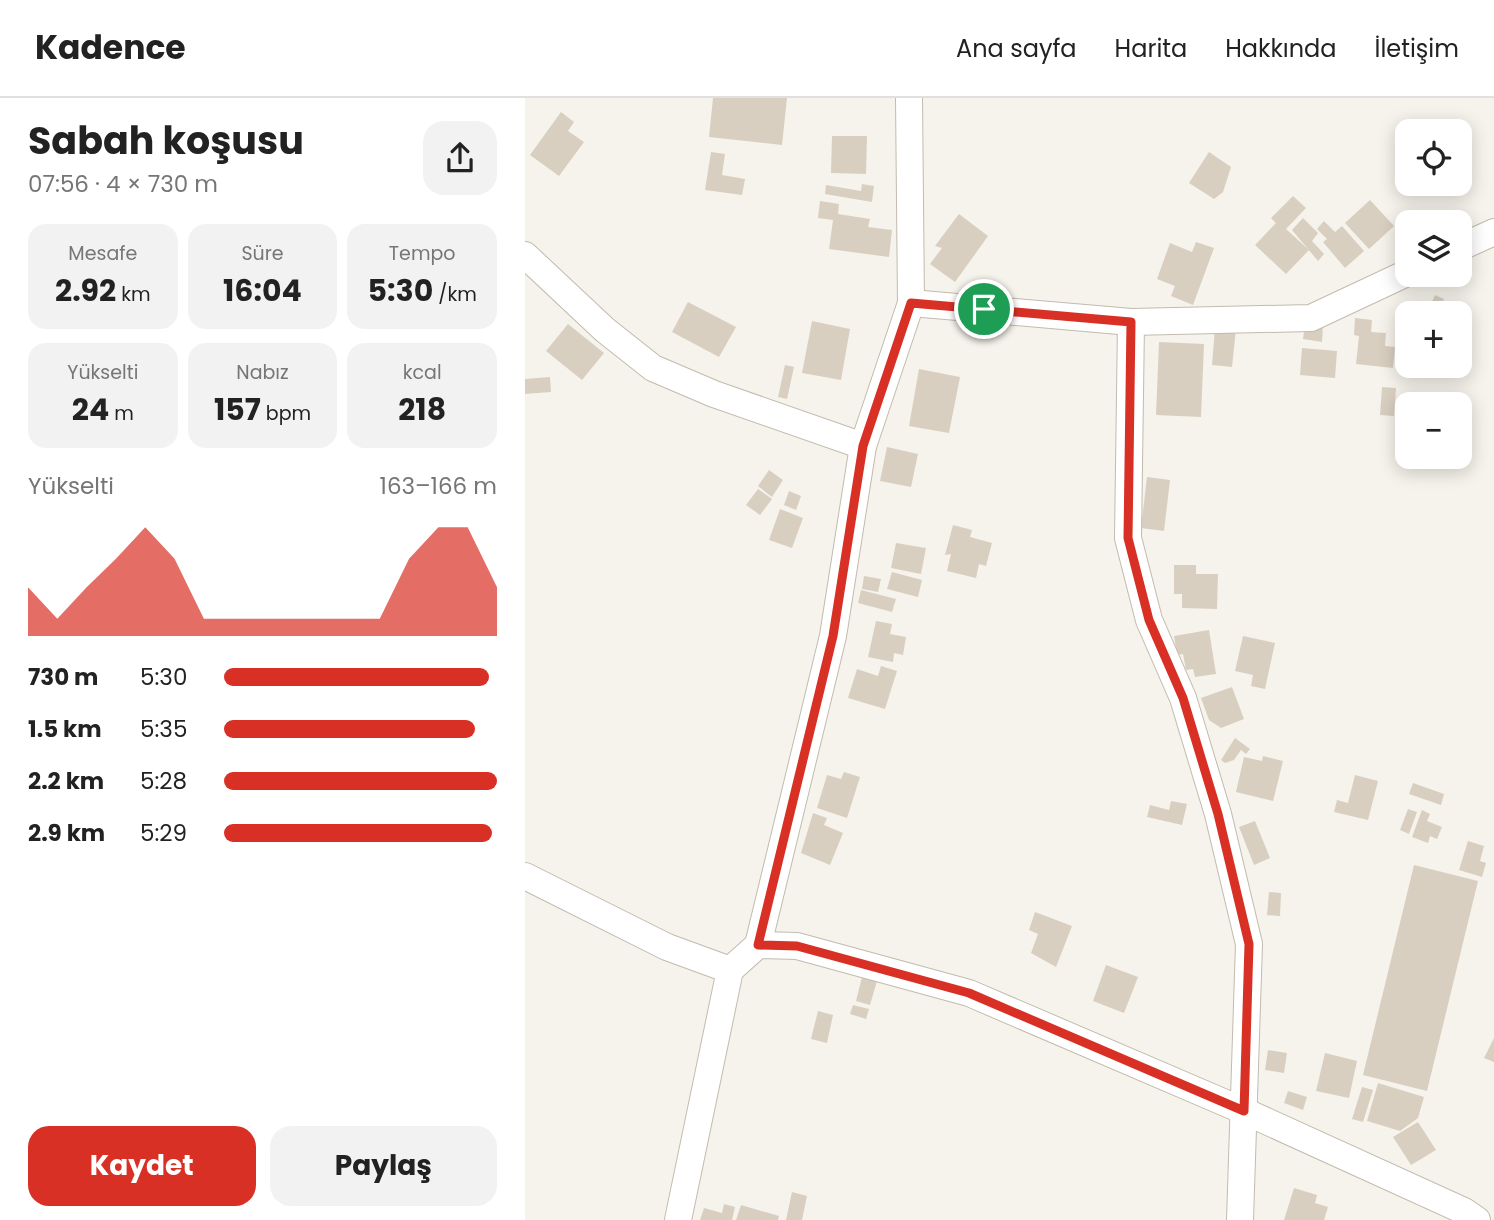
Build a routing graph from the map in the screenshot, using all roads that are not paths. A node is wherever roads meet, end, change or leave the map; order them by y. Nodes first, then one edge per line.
1 (909, 98) edge
2 (1494, 232) edge
3 (1472, 242) edge
4 (525, 255) edge
5 (1395, 279) edge
6 (911, 303) junction
7 (1131, 322) junction
8 (863, 446) junction
9 (525, 876) edge
10 (758, 945) junction
11 (730, 970) junction
12 (1244, 1111) junction
13 (678, 1220) edge
14 (1240, 1220) edge
15 (1477, 1220) edge

1 - 6 street
2 - 3 street
4 - 8 street
5 - 7 street
6 - 7 street
6 - 8 street
7 - 12 street
8 - 10 street
9 - 11 street
10 - 11 street
10 - 12 street
11 - 13 street
12 - 14 street
12 - 15 street

